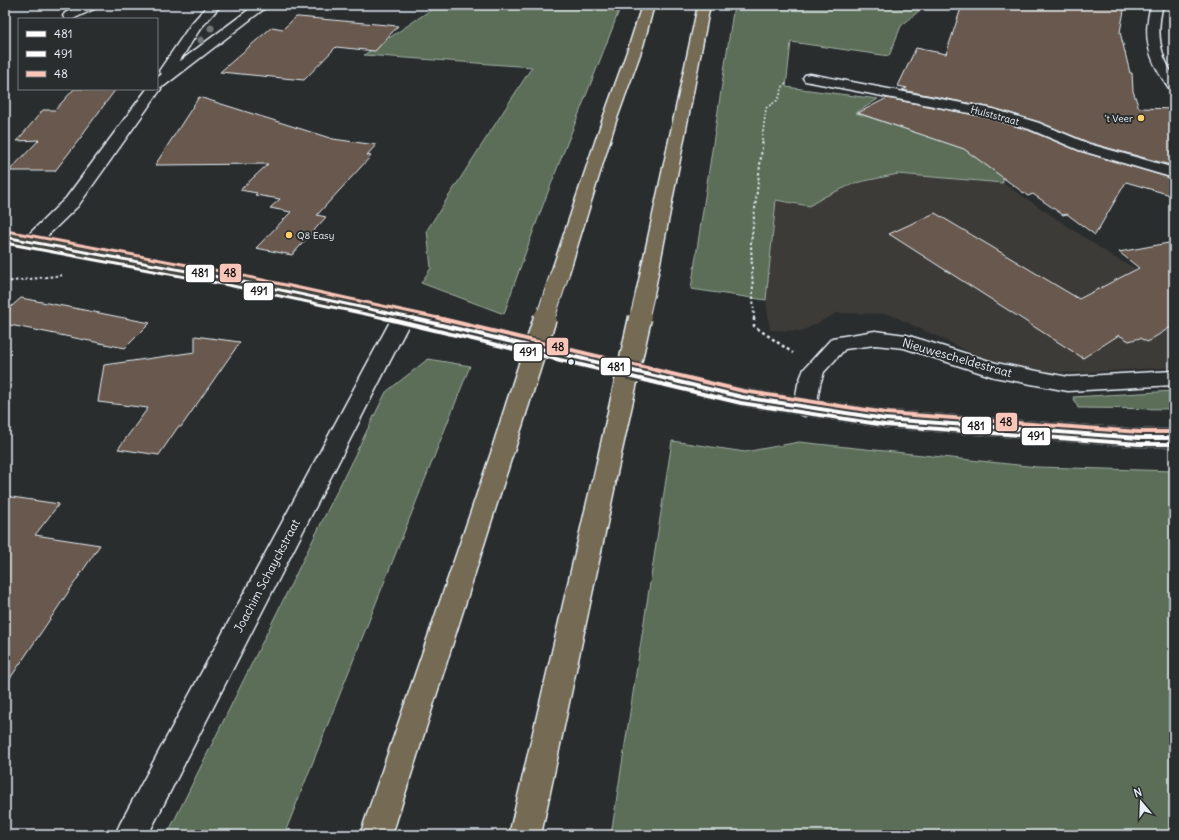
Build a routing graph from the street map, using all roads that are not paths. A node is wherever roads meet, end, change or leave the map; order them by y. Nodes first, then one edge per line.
1 (92, 5) edge
2 (214, 5) edge
3 (263, 5) edge
4 (648, 5) edge
5 (704, 5) edge
6 (1157, 5) edge
7 (69, 16) dead end
8 (810, 78) road end
9 (158, 84) edge
10 (158, 85) edge
11 (1174, 85) edge
12 (154, 90) edge
13 (1174, 173) edge
14 (5, 236) edge
15 (32, 241) junction
16 (403, 316) junction
17 (1174, 378) edge
18 (805, 408) junction
19 (1174, 438) edge
20 (131, 835) edge
21 (376, 835) edge
22 (525, 835) edge

1 - 7 street
2 - 9 street
3 - 10 street
4 - 21 main road, bridge
5 - 22 main road, bridge
6 - 11 street
8 - 13 street, Hulststraat
12 - 15 street
14 - 15 main road
15 - 16 main road
16 - 18 main road
16 - 20 street, Joachim Schayckstraat
17 - 18 street, Nieuwescheldestraat
18 - 19 main road

